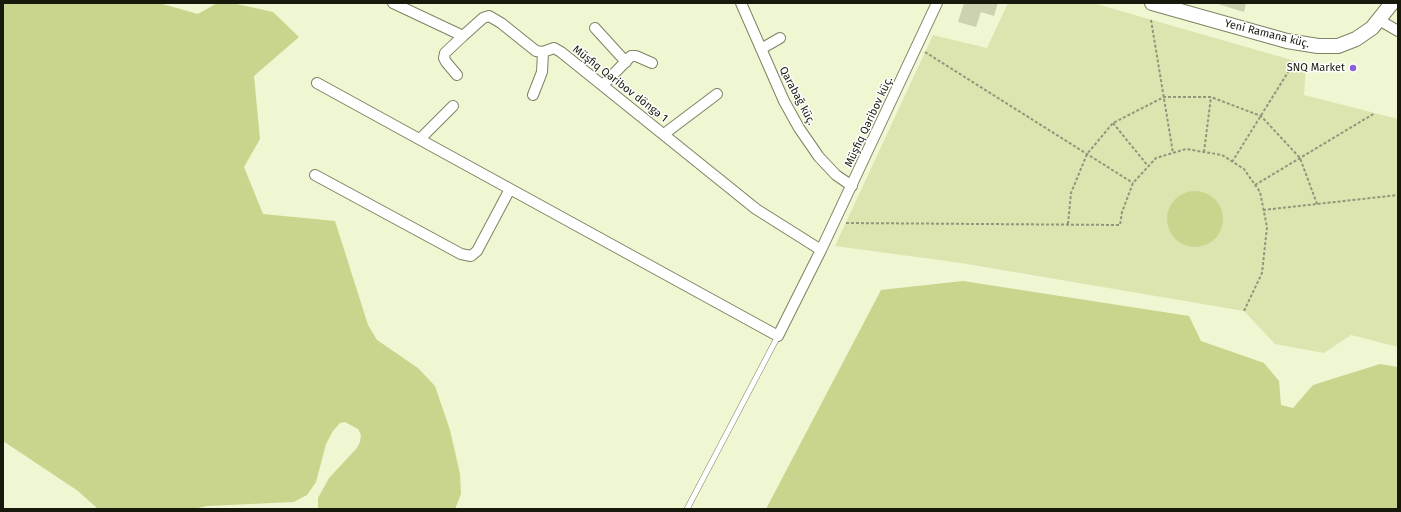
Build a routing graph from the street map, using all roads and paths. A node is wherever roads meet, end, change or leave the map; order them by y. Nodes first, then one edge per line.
1 (393, 3) edge
2 (741, 3) edge
3 (937, 3) edge
4 (1152, 3) edge
5 (1392, 3) edge
6 (1151, 20) dead end
7 (1379, 20) junction
8 (595, 28) dead end
9 (1398, 31) edge
10 (463, 36) junction
11 (780, 38) dead end
12 (761, 49) junction
13 (543, 52) junction
14 (925, 52) dead end
15 (626, 62) junction
16 (1295, 62) dead end
17 (652, 63) dead end
18 (457, 75) dead end
19 (317, 83) dead end
20 (603, 85) junction
21 (717, 94) dead end
22 (533, 95) dead end
23 (1164, 97) junction
24 (1211, 97) junction
25 (453, 106) dead end
26 (1375, 113) dead end
27 (1261, 116) junction
28 (1113, 123) junction
29 (664, 134) junction
30 (420, 139) junction
31 (1204, 152) junction
32 (1173, 153) junction
33 (1087, 154) junction
34 (1300, 158) junction
35 (1232, 162) junction
36 (1148, 166) junction
37 (315, 174) dead end
38 (1132, 183) junction
39 (1255, 185) junction
40 (852, 186) junction
41 (510, 188) junction
42 (1398, 195) edge
43 (1317, 204) junction
44 (1263, 210) junction
45 (846, 222) dead end
46 (1068, 224) junction
47 (822, 250) junction
48 (1244, 311) dead end
49 (778, 336) junction
50 (687, 509) edge

1 - 10 street
2 - 12 street, Qarabağ küç.
3 - 40 street, Müşfiq Qəribov küç.
4 - 7 street, Yeni Ramana küç.
5 - 7 street, Yeni Ramana küç.
6 - 23 path
7 - 9 street
8 - 15 street
10 - 13 street, Müşfiq Qəribov döngə 1
10 - 18 street
11 - 12 street
12 - 40 street, Qarabağ küç.
13 - 20 street, Müşfiq Qəribov döngə 1
13 - 22 street
14 - 33 path
15 - 17 street
15 - 20 street
16 - 27 path
19 - 30 street
20 - 29 street, Müşfiq Qəribov döngə 1
21 - 29 street
23 - 24 path
23 - 28 path
23 - 32 path
24 - 27 path
24 - 31 path
25 - 30 street
26 - 34 path
27 - 34 path
27 - 35 path
28 - 33 path
28 - 36 path
29 - 47 street, Müşfiq Qəribov döngə 1
30 - 41 street
31 - 32 path
31 - 35 path
32 - 36 path
33 - 38 path
33 - 46 path
34 - 39 path
34 - 43 path
35 - 39 path
36 - 38 path
37 - 41 street
38 - 46 path
39 - 44 path
40 - 47 street, Müşfiq Qəribov küç.
41 - 49 street
42 - 43 path
43 - 44 path
44 - 48 path
45 - 46 path
47 - 49 street, Müşfiq Qəribov küç.
49 - 50 lane

